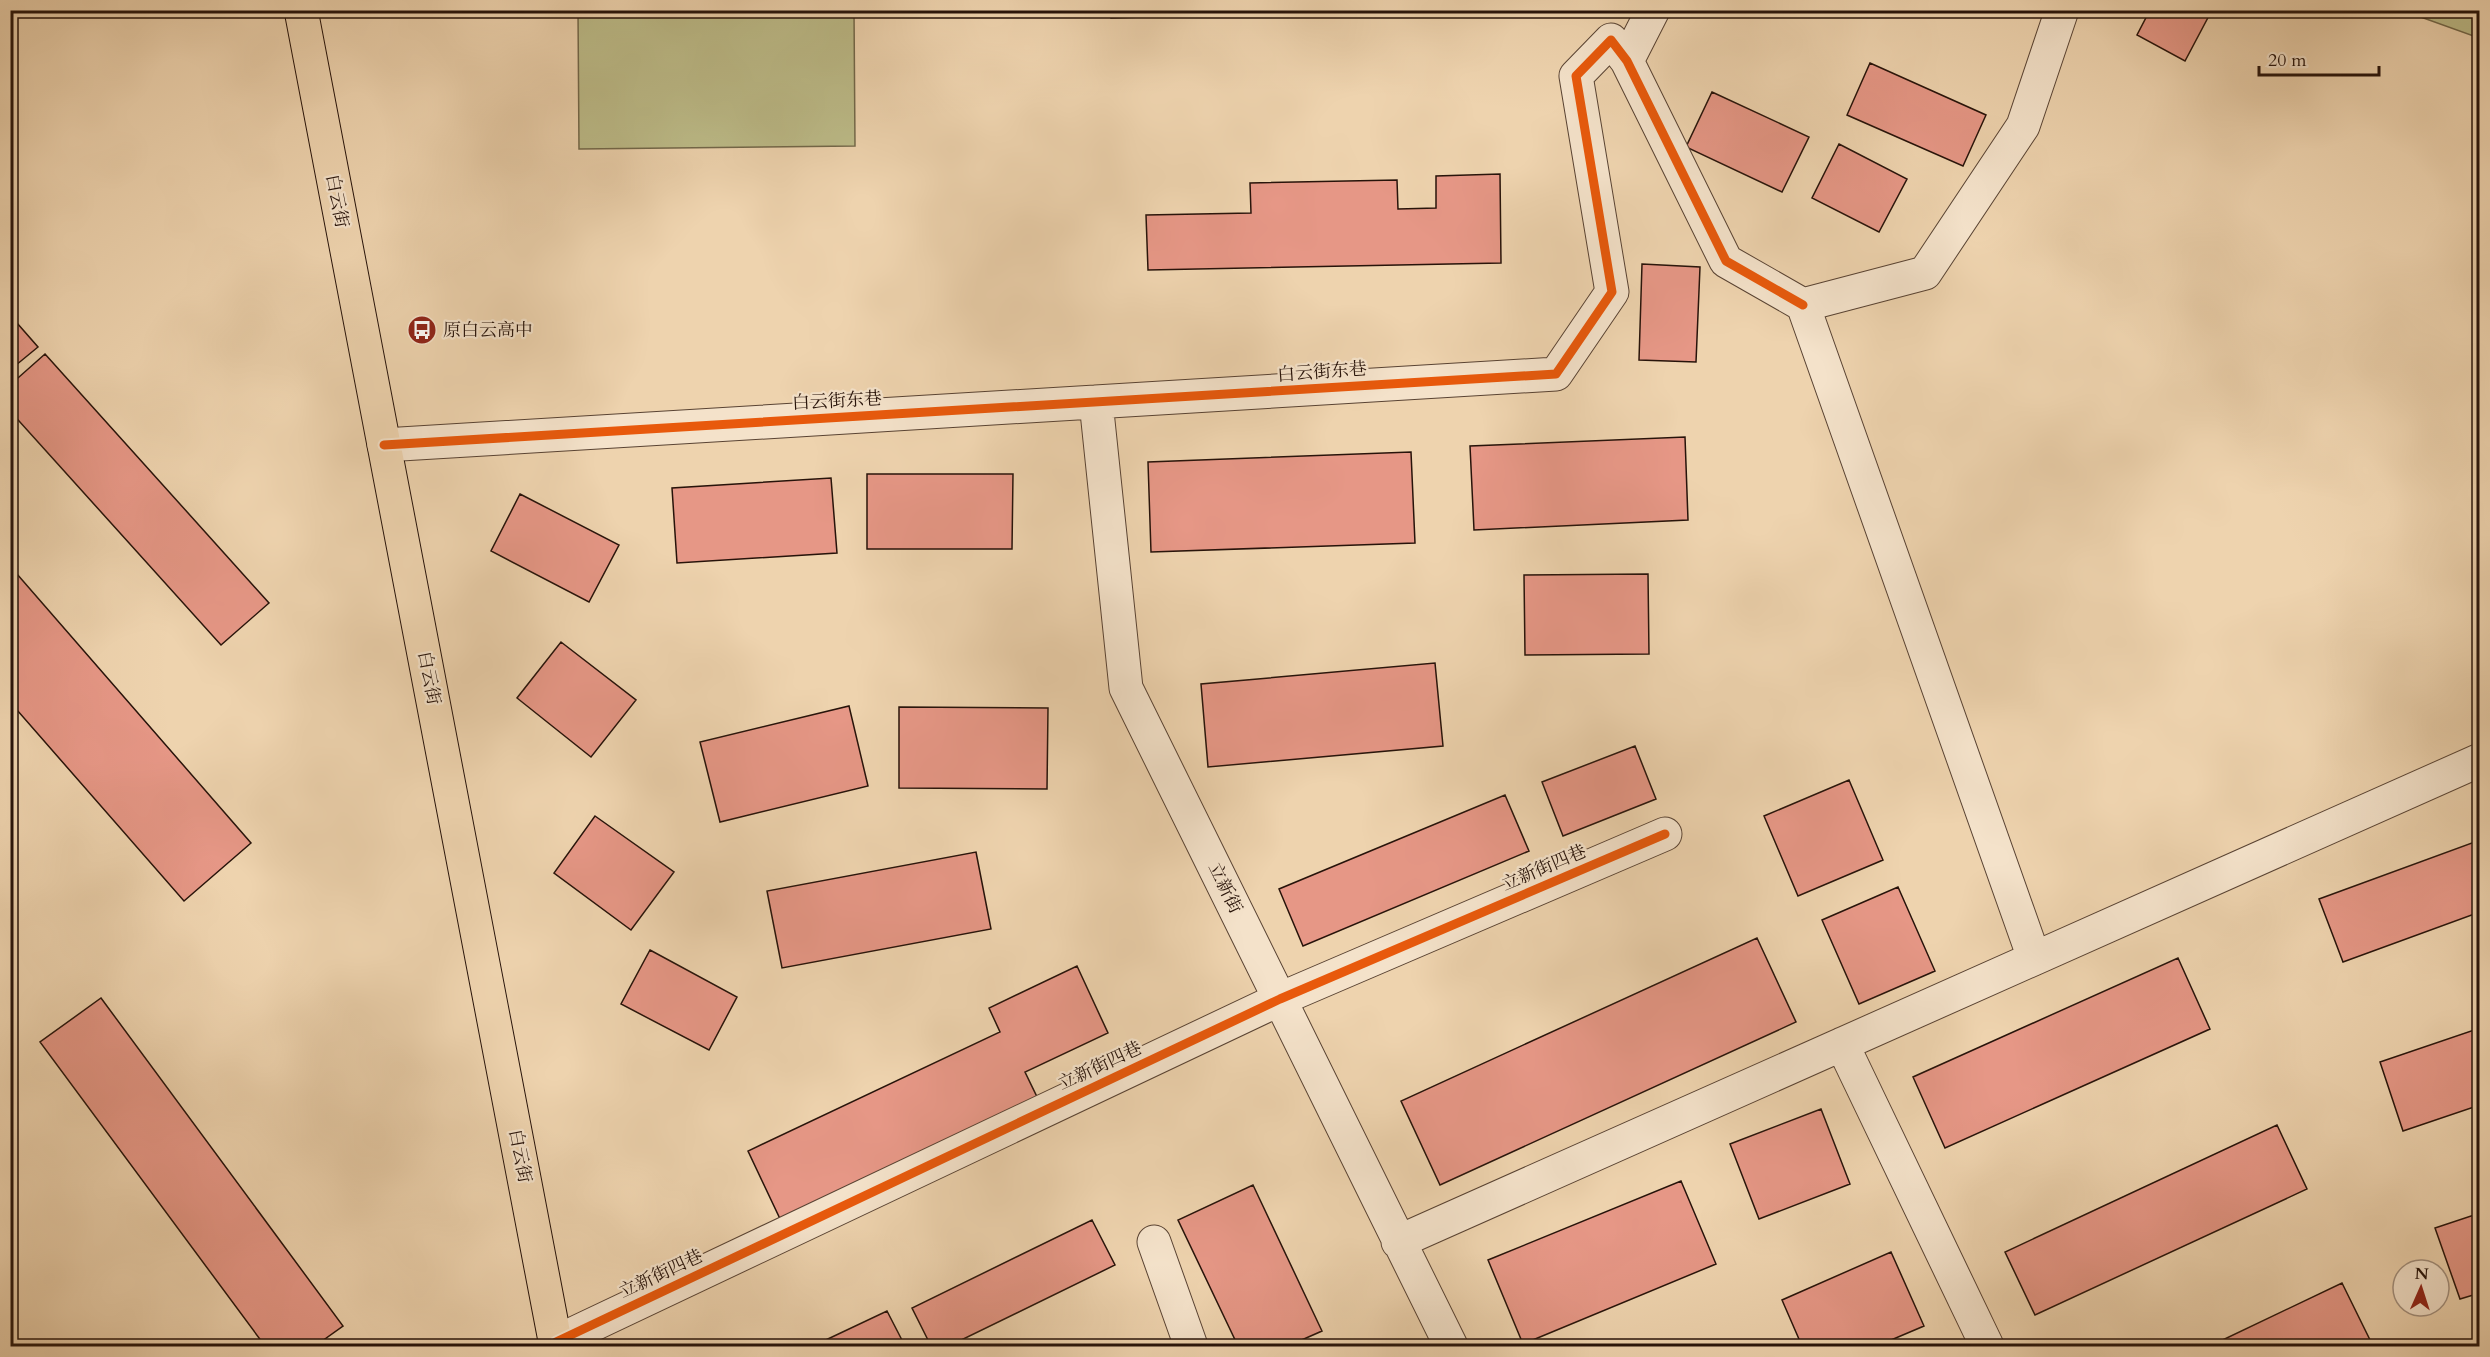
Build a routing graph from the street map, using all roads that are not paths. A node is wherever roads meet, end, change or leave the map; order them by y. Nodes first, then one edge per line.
1 (301, 10) edge
2 (1653, 10) edge
3 (2062, 10) edge
4 (1627, 61) junction
5 (1803, 305) junction
6 (1096, 402) junction
7 (384, 445) junction
8 (2480, 760) edge
9 (1665, 834) dead end
10 (2034, 958) junction
11 (1280, 999) junction
12 (1842, 1044) junction
13 (1154, 1242) dead end
14 (1398, 1242) junction
15 (556, 1344) edge
16 (1191, 1347) edge
17 (1451, 1347) edge
18 (1987, 1347) edge

1 - 7 main road, 白云街
2 - 4 street
3 - 5 street
4 - 5 street, 白云街东巷
4 - 6 street, 白云街东巷
5 - 10 street
6 - 7 street, 白云街东巷
6 - 11 street, 立新街
7 - 15 main road, 白云街
8 - 10 street
9 - 11 street, 立新街四巷
10 - 12 street
11 - 14 street, 立新街
11 - 15 street, 立新街四巷
12 - 14 street
12 - 18 street
13 - 16 street
14 - 17 street, 立新街

